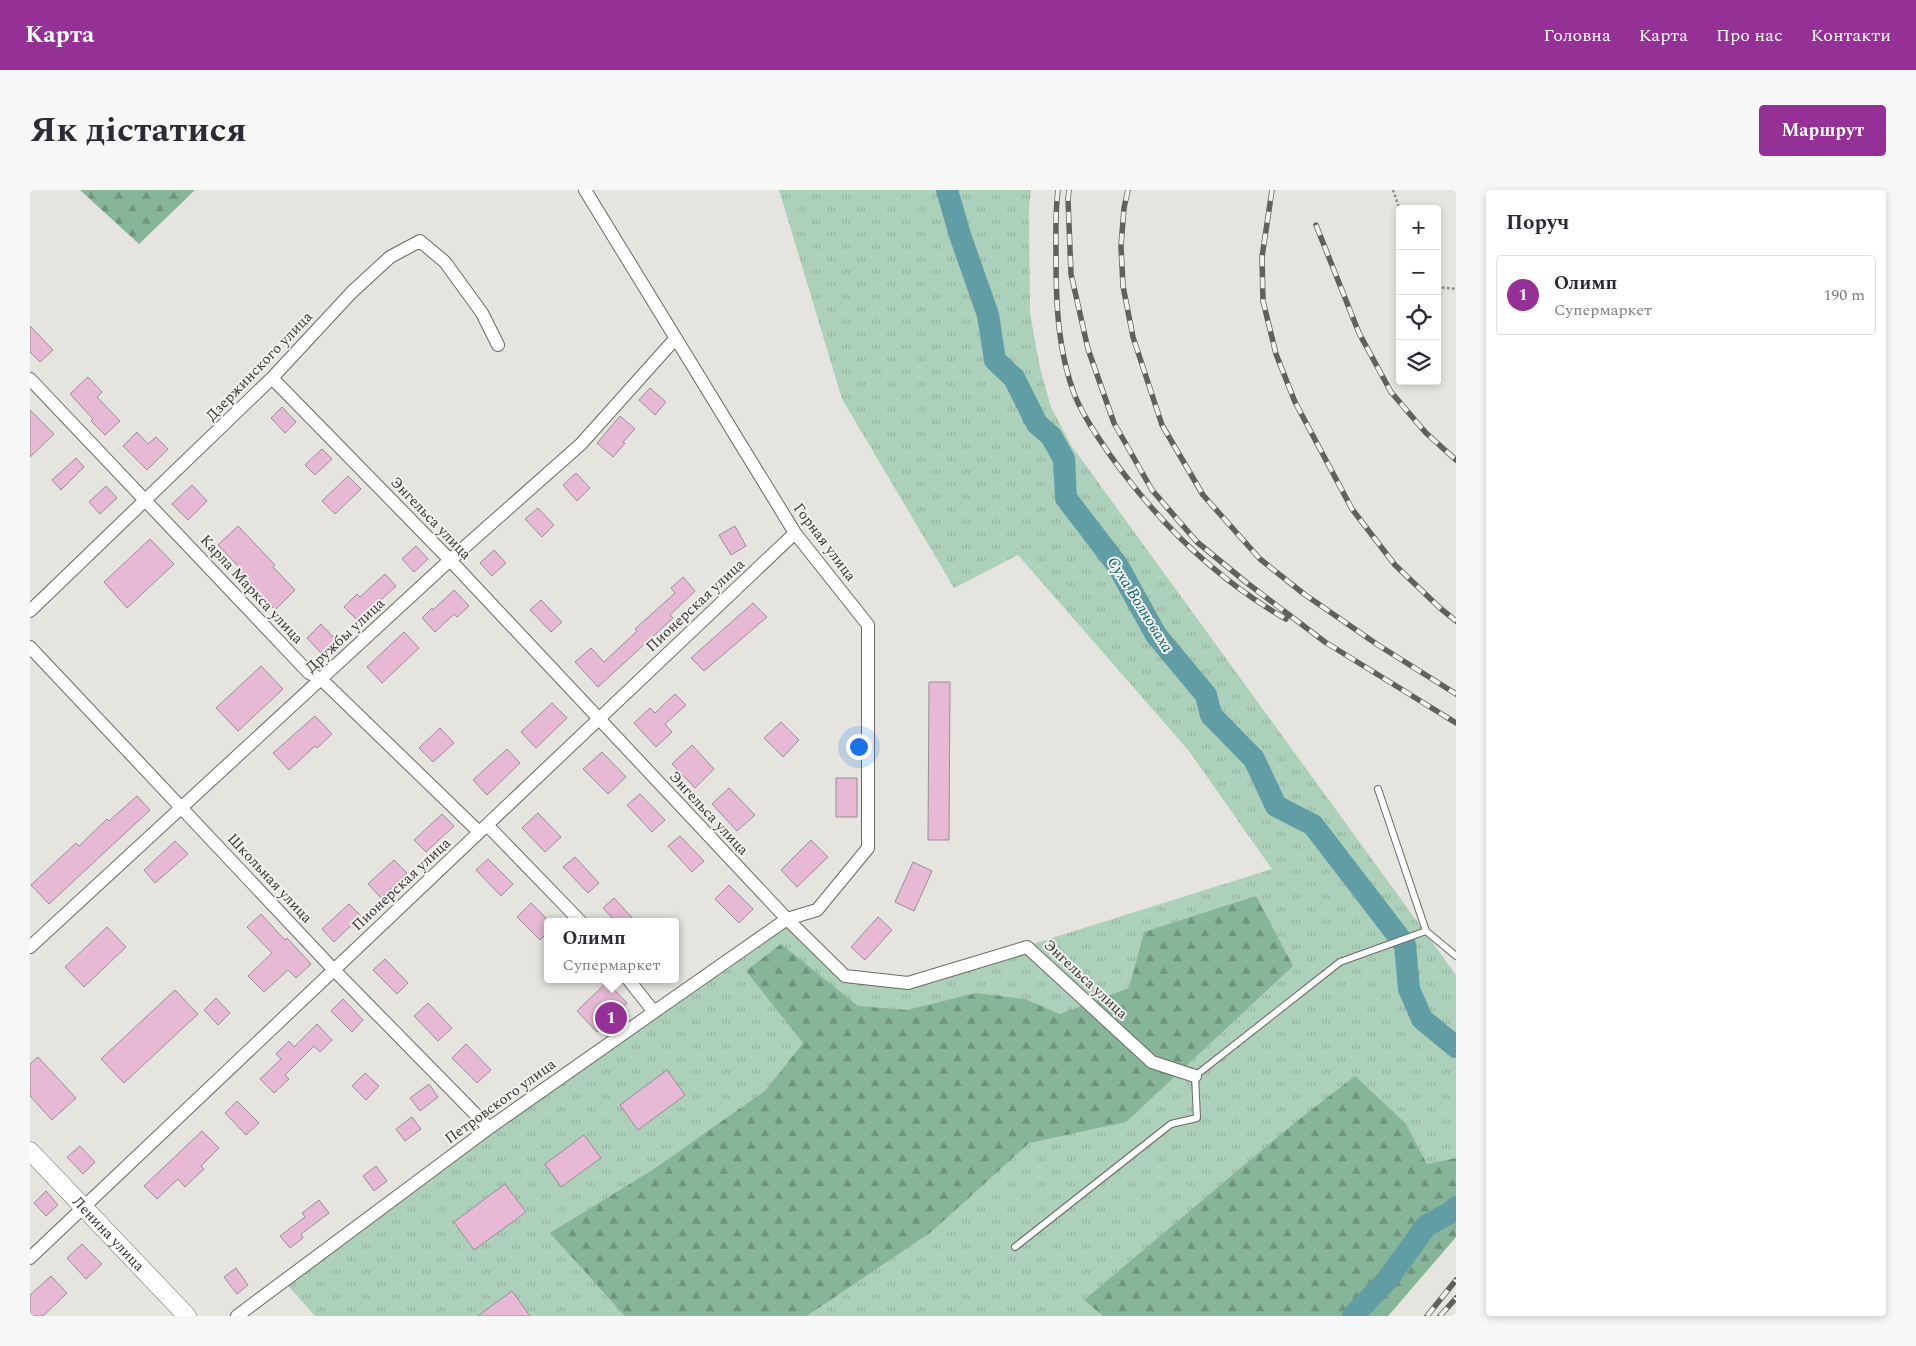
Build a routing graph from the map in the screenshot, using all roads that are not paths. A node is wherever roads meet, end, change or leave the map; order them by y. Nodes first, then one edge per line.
1 (585, 190) edge
2 (675, 339) junction
3 (498, 345) dead end
4 (272, 378) junction
5 (30, 379) edge
6 (146, 500) junction
7 (795, 533) junction
8 (450, 560) junction
9 (30, 611) edge
10 (30, 647) edge
11 (321, 679) junction
12 (598, 720) junction
13 (1378, 789) dead end
14 (181, 808) junction
15 (483, 829) junction
16 (577, 918) edge
17 (787, 919) junction
18 (1426, 931) junction
19 (30, 947) edge
20 (1456, 956) edge
21 (334, 970) junction
22 (631, 983) edge
23 (654, 1012) junction
24 (1195, 1076) junction
25 (490, 1128) junction
26 (30, 1151) edge
27 (84, 1207) junction
28 (1015, 1247) dead end
29 (30, 1258) edge
30 (187, 1316) edge
31 (237, 1316) edge

1 - 2 street, Горная улица
2 - 7 street, Горная улица
2 - 8 street, Дружбы улица
3 - 4 street, Дзержинского улица
4 - 6 street, Дзержинского улица
4 - 8 street, Энгельса улица
5 - 6 street, Карла Маркса улица
6 - 9 street, Дзержинского улица
6 - 11 street, Карла Маркса улица
7 - 12 street, Пионерская улица
7 - 17 street, Горная улица
8 - 11 street, Дружбы улица
8 - 12 street, Энгельса улица
10 - 14 street, Школьная улица
11 - 14 street, Дружбы улица
11 - 15 street, Карла Маркса улица
12 - 15 street, Пионерская улица
12 - 17 street, Энгельса улица
13 - 18 lane
14 - 19 street, Дружбы улица
14 - 21 street, Школьная улица
15 - 16 street, Карла Маркса улица
15 - 21 street, Пионерская улица
17 - 23 street, Петровского улица
17 - 24 street, Энгельса улица
18 - 20 lane
18 - 24 lane
21 - 25 street, Школьная улица
21 - 27 street, Пионерская улица
22 - 23 street
23 - 25 street, Петровского улица
24 - 28 lane
25 - 31 street, Петровского улица
26 - 27 street, Ленина улица
27 - 29 street, Пионерская улица
27 - 30 street, Ленина улица

